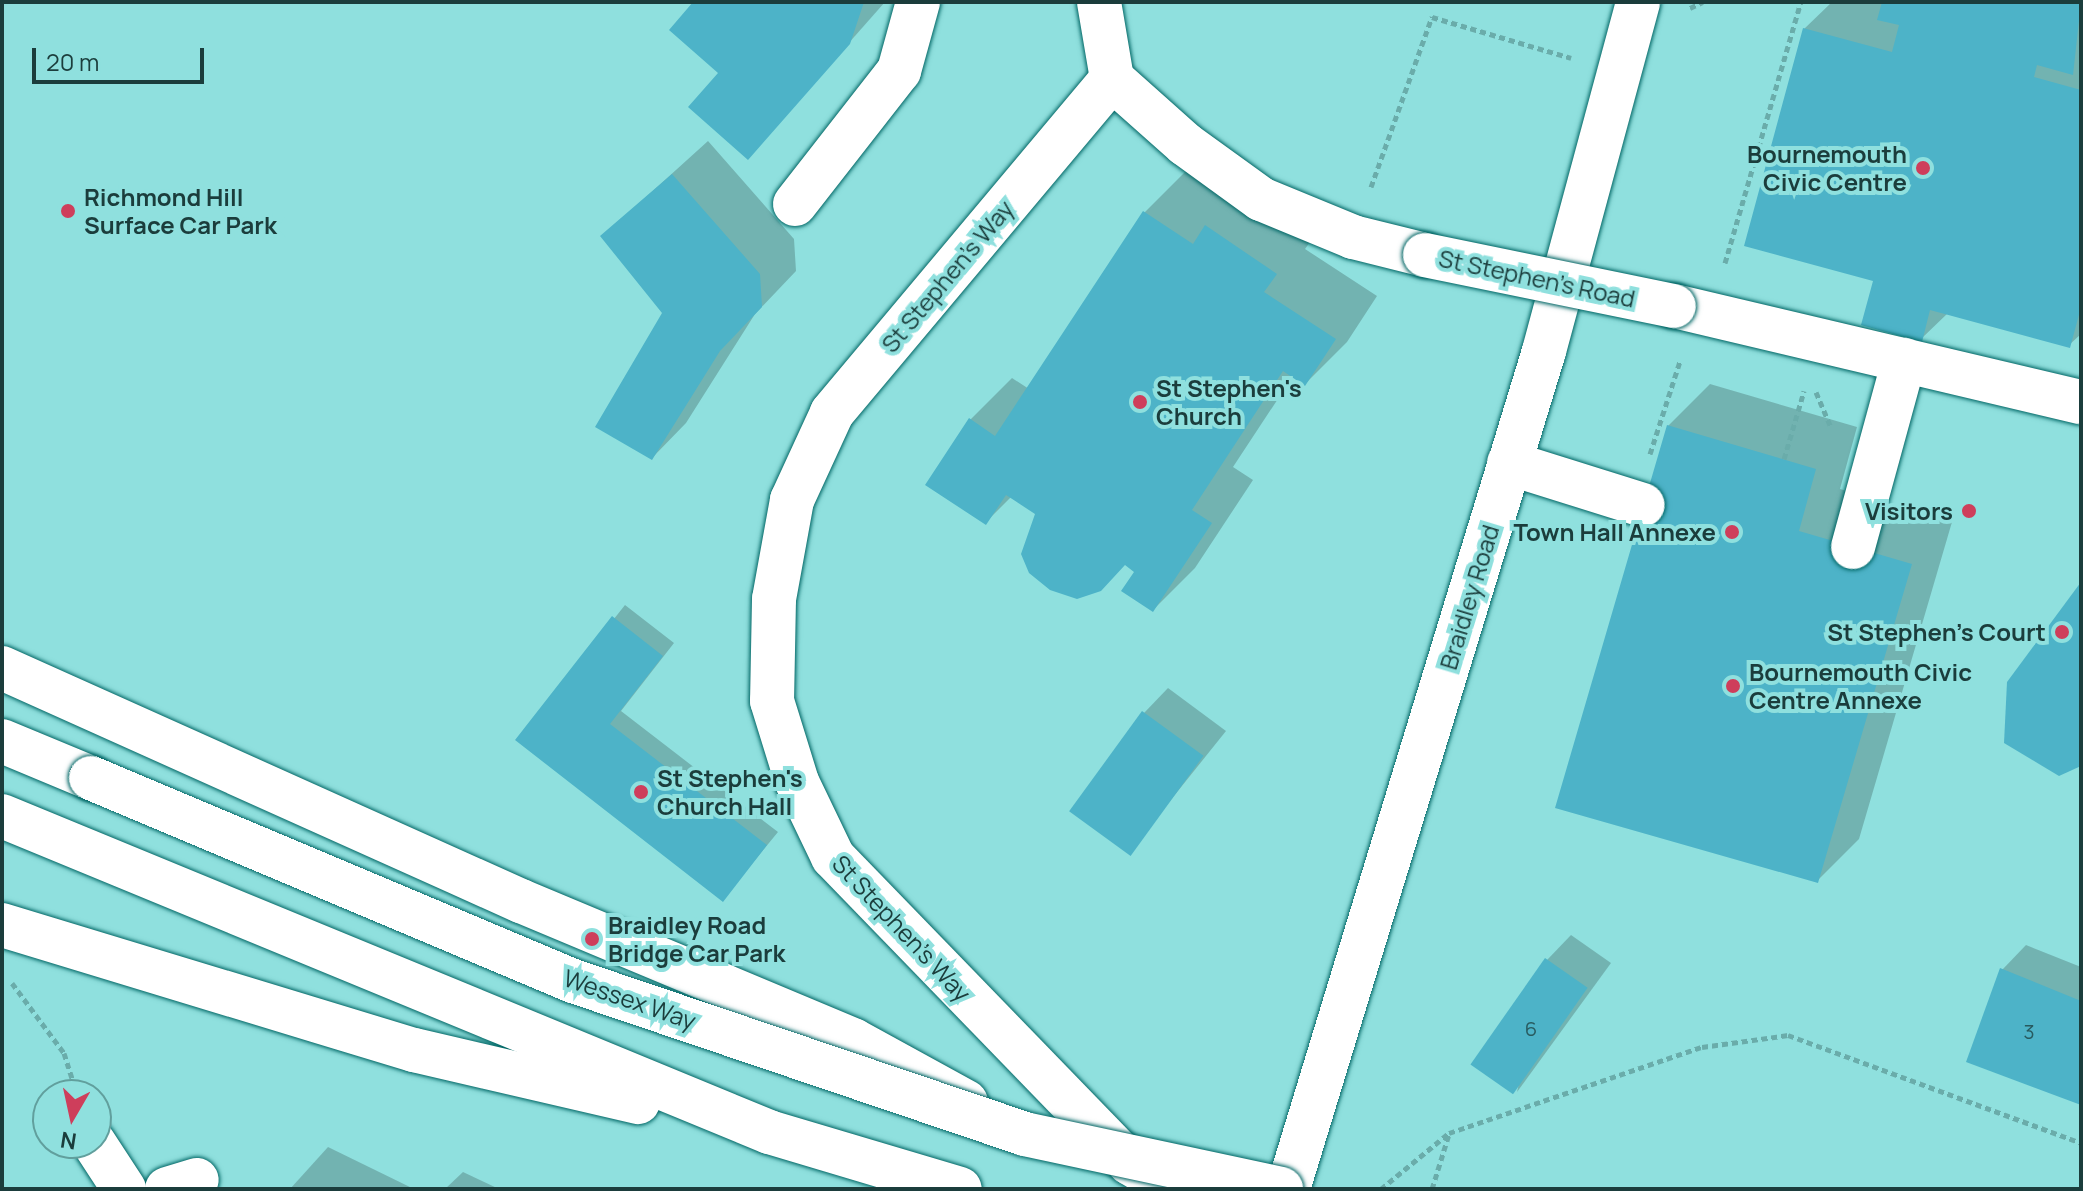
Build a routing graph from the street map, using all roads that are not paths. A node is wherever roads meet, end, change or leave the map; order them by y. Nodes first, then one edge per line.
1 (918, 2) edge
2 (1099, 2) edge
3 (1638, 2) edge
4 (1112, 79) junction
5 (795, 204) dead end
6 (1904, 360) junction
7 (2081, 402) edge
8 (1509, 463) junction
9 (1643, 505) dead end
10 (1853, 547) dead end
11 (2, 668) edge
12 (2, 741) edge
13 (2, 816) edge
14 (9, 928) edge
15 (769, 1132) junction
16 (1025, 1134) junction
17 (104, 1159) edge
18 (124, 1189) edge
19 (960, 1189) edge
20 (1172, 1189) edge
21 (1281, 1189) edge
22 (1288, 1189) edge

1 - 5 main road
2 - 4 main road
3 - 8 main road, Braidley Road
4 - 6 main road, St Stephen's Road, bridge
4 - 20 main road, St Stephen's Way
6 - 7 main road, St Stephen's Road
6 - 10 main road
8 - 9 main road
8 - 22 main road, Braidley Road
11 - 16 main road, bridge
12 - 16 main road, Wessex Way, bridge
13 - 15 main road
14 - 15 main road
15 - 19 main road
16 - 21 main road, Wessex Way, bridge
17 - 18 main road

